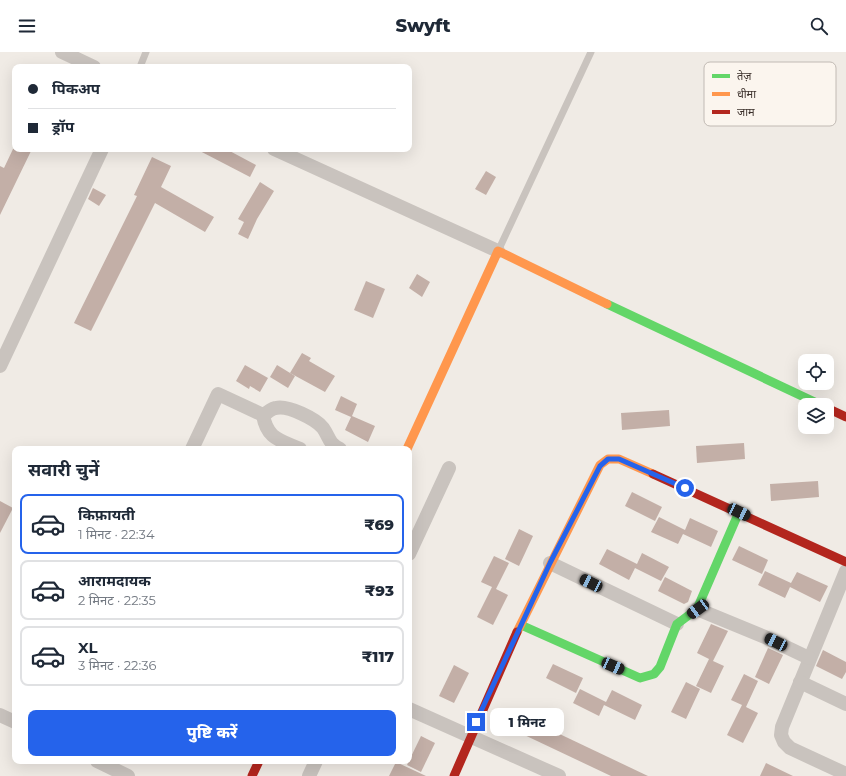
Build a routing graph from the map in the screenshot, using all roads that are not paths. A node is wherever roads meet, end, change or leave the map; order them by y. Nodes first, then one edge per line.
1 (62, 52) edge
2 (146, 52) edge
3 (592, 52) edge
4 (88, 64) edge
5 (141, 64) edge
6 (101, 152) edge
7 (281, 152) edge
8 (498, 251) junction
9 (0, 366) edge
10 (806, 398) edge
11 (834, 411) edge
12 (262, 415) junction
13 (846, 417) edge
14 (193, 446) edge
15 (294, 446) edge
16 (332, 446) edge
17 (408, 446) edge
18 (449, 468) dead end
19 (739, 512) junction
20 (412, 548) edge
21 (846, 562) edge
22 (550, 563) junction
23 (846, 571) edge
24 (698, 609) junction
25 (677, 624) junction
26 (521, 625) junction
27 (809, 658) junction
28 (800, 682) junction
29 (846, 704) edge
30 (412, 710) edge
31 (0, 715) edge
32 (12, 721) edge
33 (470, 736) junction
34 (103, 764) edge
35 (258, 764) edge
36 (315, 764) edge
37 (846, 774) edge
38 (128, 776) edge
39 (252, 776) edge
40 (309, 776) edge
41 (454, 776) edge
42 (559, 776) edge

1 - 4 street
2 - 5 lane
3 - 8 lane
6 - 9 street
7 - 8 street
8 - 10 street
8 - 17 street
11 - 13 street
12 - 14 street
12 - 15 street
12 - 16 street
18 - 20 street
19 - 21 street
19 - 22 street
19 - 24 street
22 - 25 street
22 - 26 street
23 - 27 street
24 - 25 street
24 - 27 street
25 - 26 street
26 - 33 street
27 - 28 street
28 - 29 street
28 - 37 street
30 - 33 street
31 - 32 street
33 - 41 street
33 - 42 street
34 - 38 street
35 - 39 street
36 - 40 street

